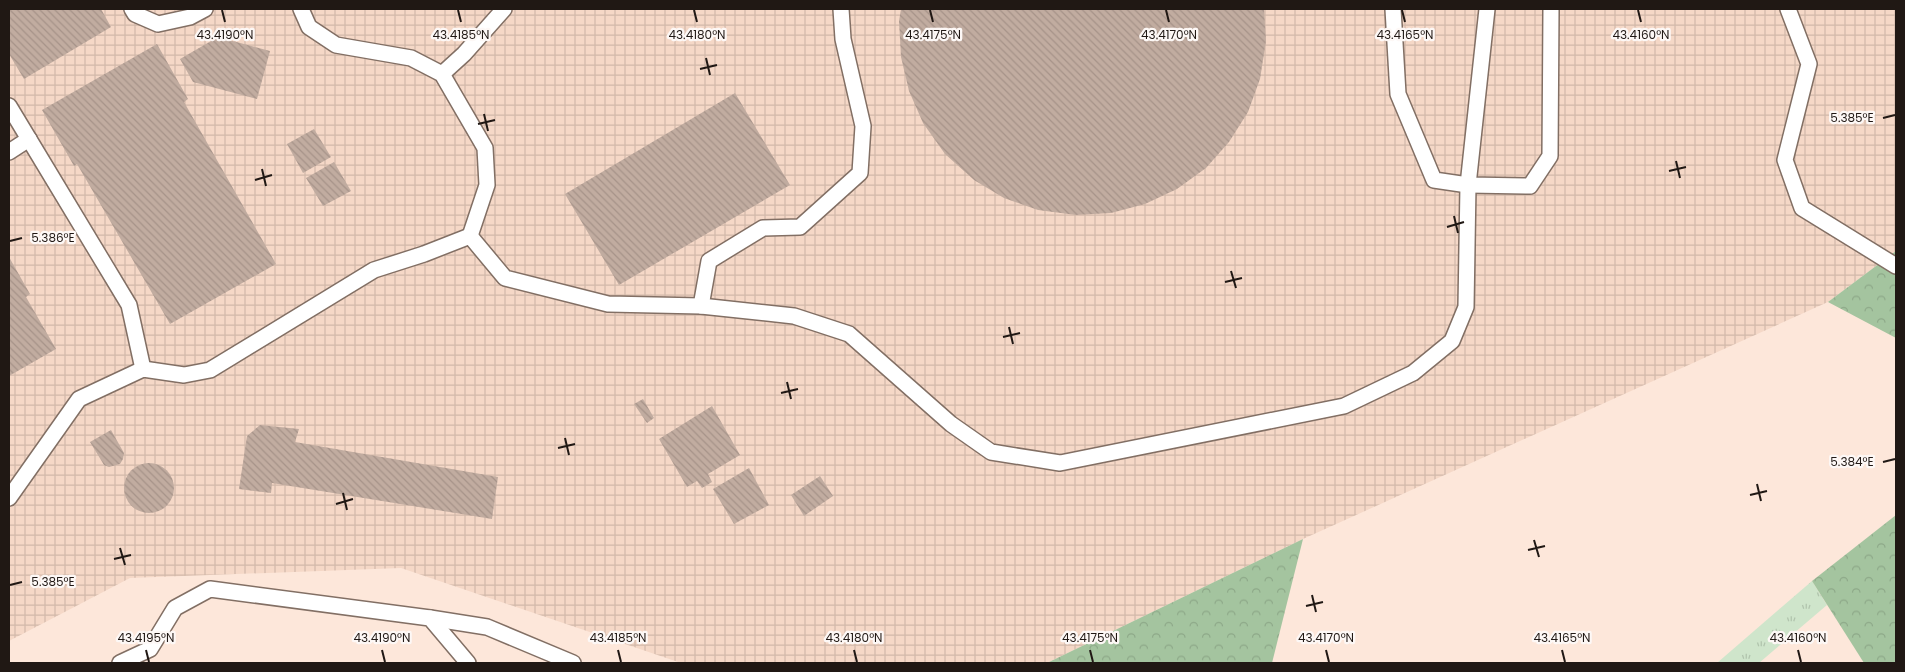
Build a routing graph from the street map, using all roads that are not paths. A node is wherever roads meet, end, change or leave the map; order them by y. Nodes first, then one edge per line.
1 (132, 9) edge
2 (205, 9) edge
3 (301, 9) edge
4 (504, 9) edge
5 (841, 9) edge
6 (1393, 9) edge
7 (1486, 9) edge
8 (1551, 9) edge
9 (1788, 9) edge
10 (442, 74) junction
11 (9, 106) edge
12 (29, 139) junction
13 (9, 152) edge
14 (1468, 185) junction
15 (470, 236) junction
16 (1896, 266) edge
17 (701, 306) junction
18 (143, 369) junction
19 (9, 498) edge
20 (430, 618) junction
21 (150, 656) edge
22 (120, 663) edge
23 (468, 663) edge
24 (573, 663) edge

1 - 2 lane
3 - 10 lane
4 - 10 lane
5 - 17 lane
6 - 14 lane
7 - 14 lane
8 - 14 lane
9 - 16 lane
10 - 15 lane
11 - 12 lane
12 - 13 lane
12 - 18 lane
14 - 17 lane
15 - 17 lane
15 - 18 lane
18 - 19 lane
20 - 21 lane
20 - 23 lane
20 - 24 lane
21 - 22 lane

